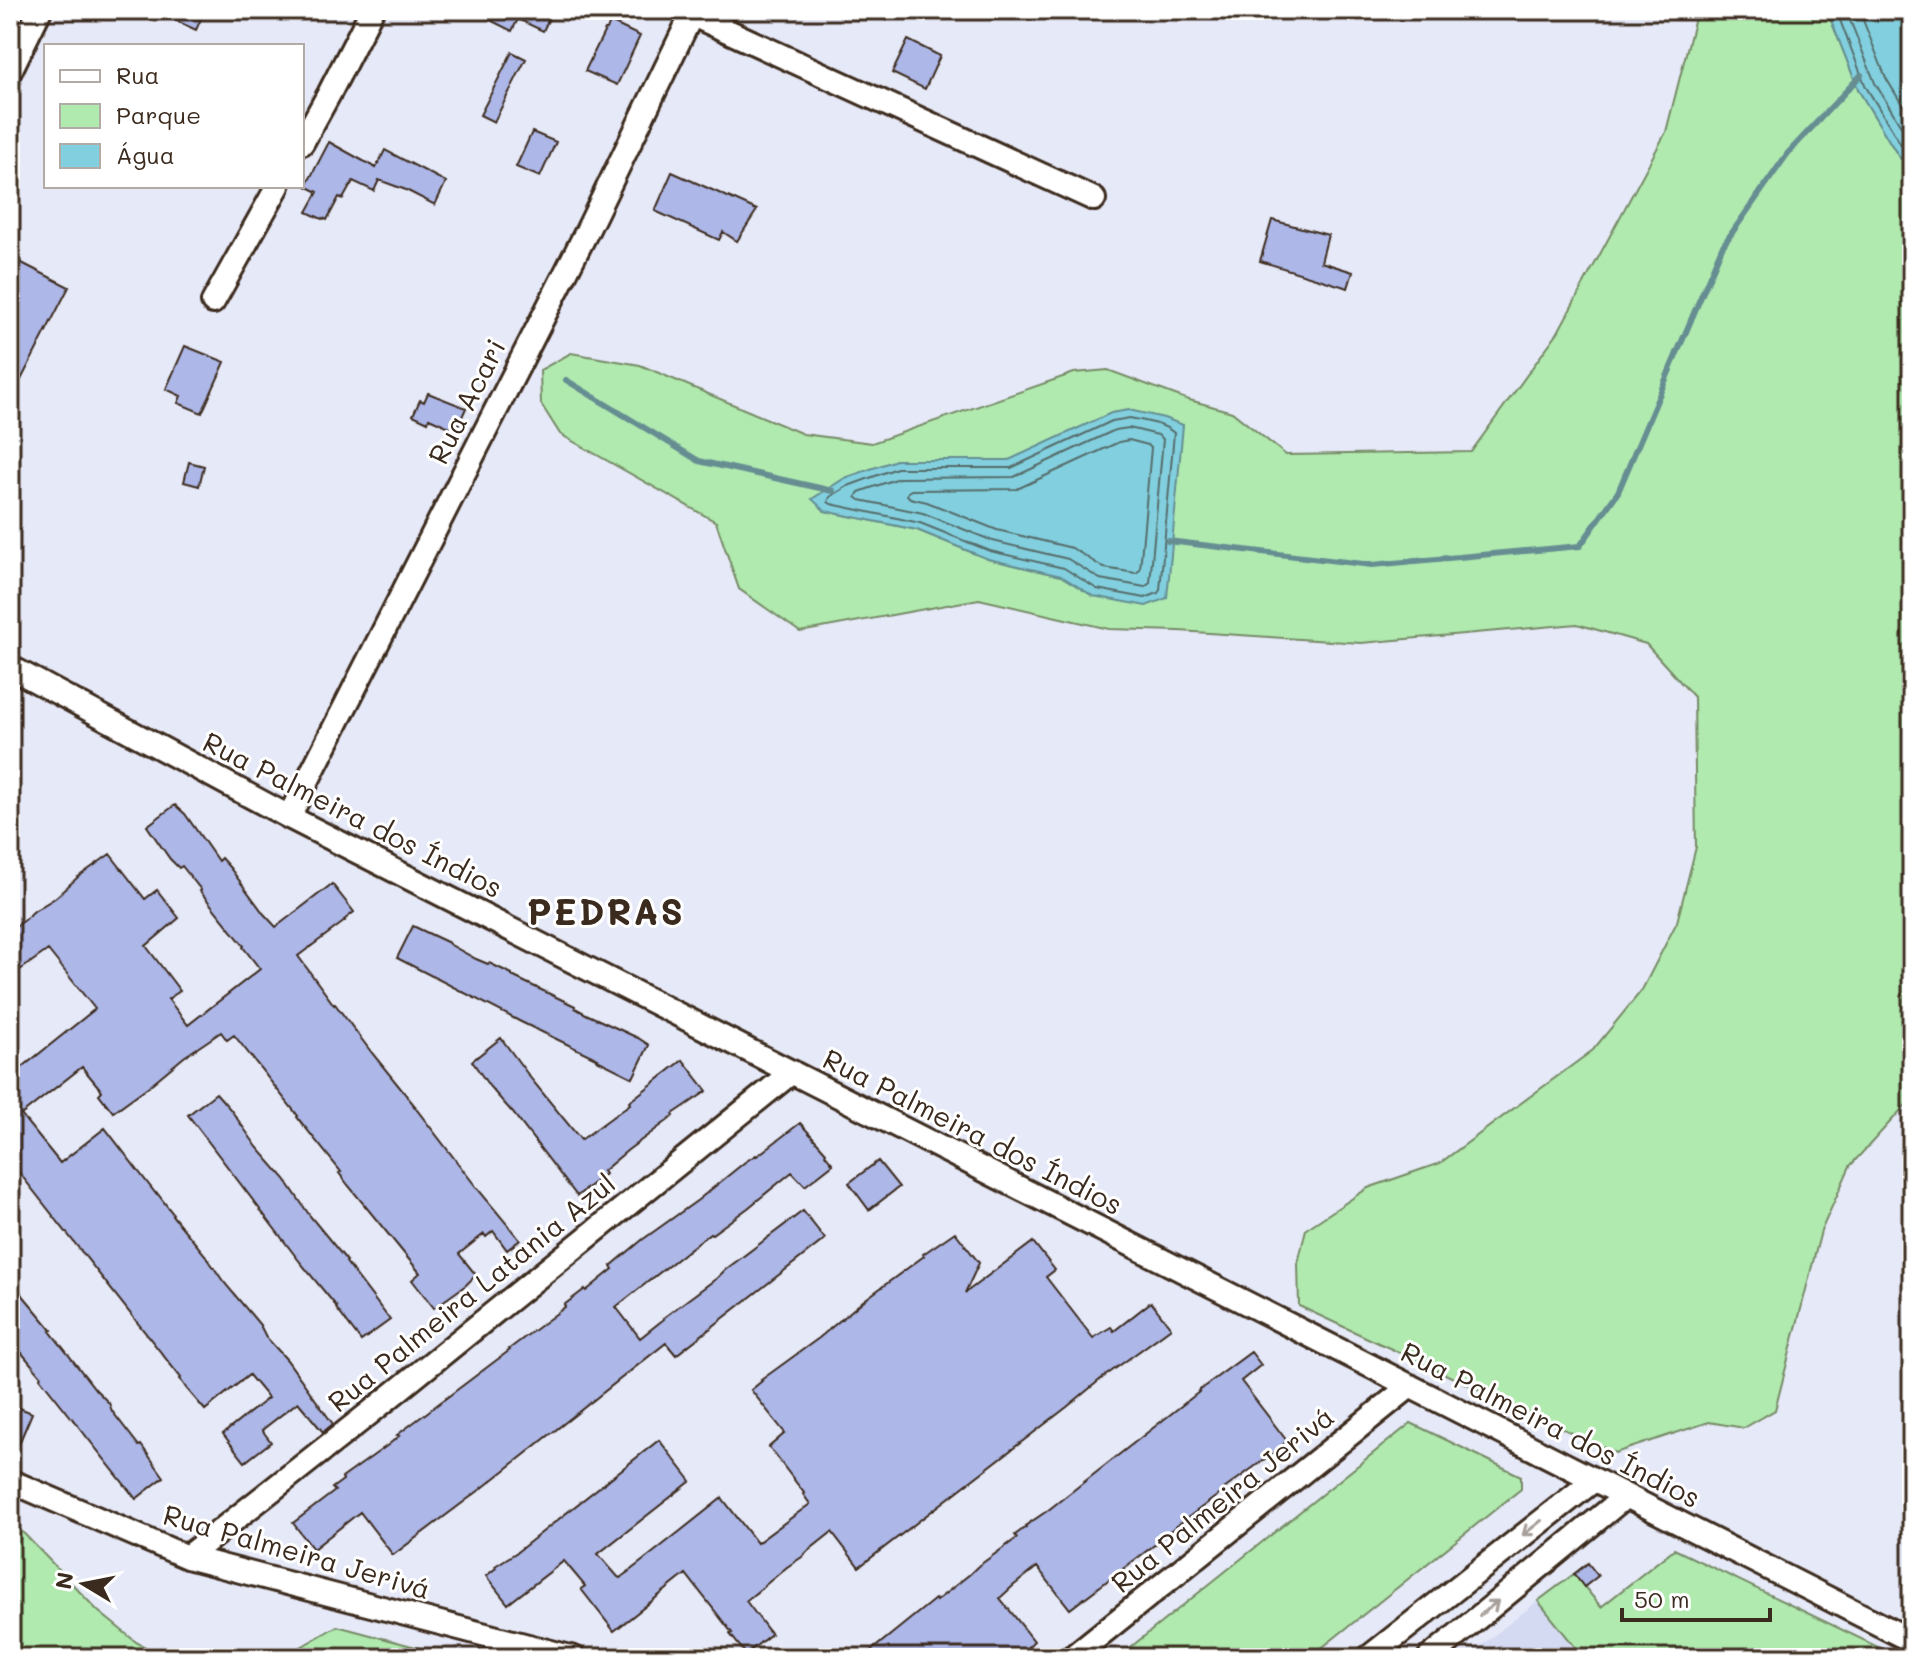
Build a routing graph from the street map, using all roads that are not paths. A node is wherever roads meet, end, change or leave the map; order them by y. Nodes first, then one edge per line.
1 (40, 10) edge
2 (372, 10) edge
3 (689, 12) edge
4 (10, 71) edge
5 (304, 139) edge
6 (277, 188) edge
7 (1094, 199) dead end
8 (213, 302) dead end
9 (10, 667) edge
10 (289, 817) junction
11 (792, 1072) junction
12 (1410, 1386) junction
13 (1594, 1480) junction
14 (10, 1481) edge
15 (1626, 1496) junction
16 (187, 1557) junction
17 (1912, 1641) edge
18 (574, 1658) edge
19 (1071, 1658) edge
20 (1368, 1658) edge
21 (1429, 1658) edge

1 - 4 street
2 - 5 street
3 - 7 street
3 - 10 street, Rua Acari
6 - 8 street
9 - 10 street, Rua Palmeira dos Índios
10 - 11 street, Rua Palmeira dos Índios
11 - 12 street, Rua Palmeira dos Índios
11 - 16 street, Rua Palmeira Latania Azul
12 - 13 street, Rua Palmeira dos Índios
12 - 19 street, Rua Palmeira Jerivá
13 - 15 street, Rua Palmeira dos Índios
13 -> 20 street
14 - 16 street, Rua Palmeira Jerivá
15 - 17 street, Rua Palmeira dos Índios
21 -> 15 street
16 - 18 street, Rua Palmeira Jerivá

